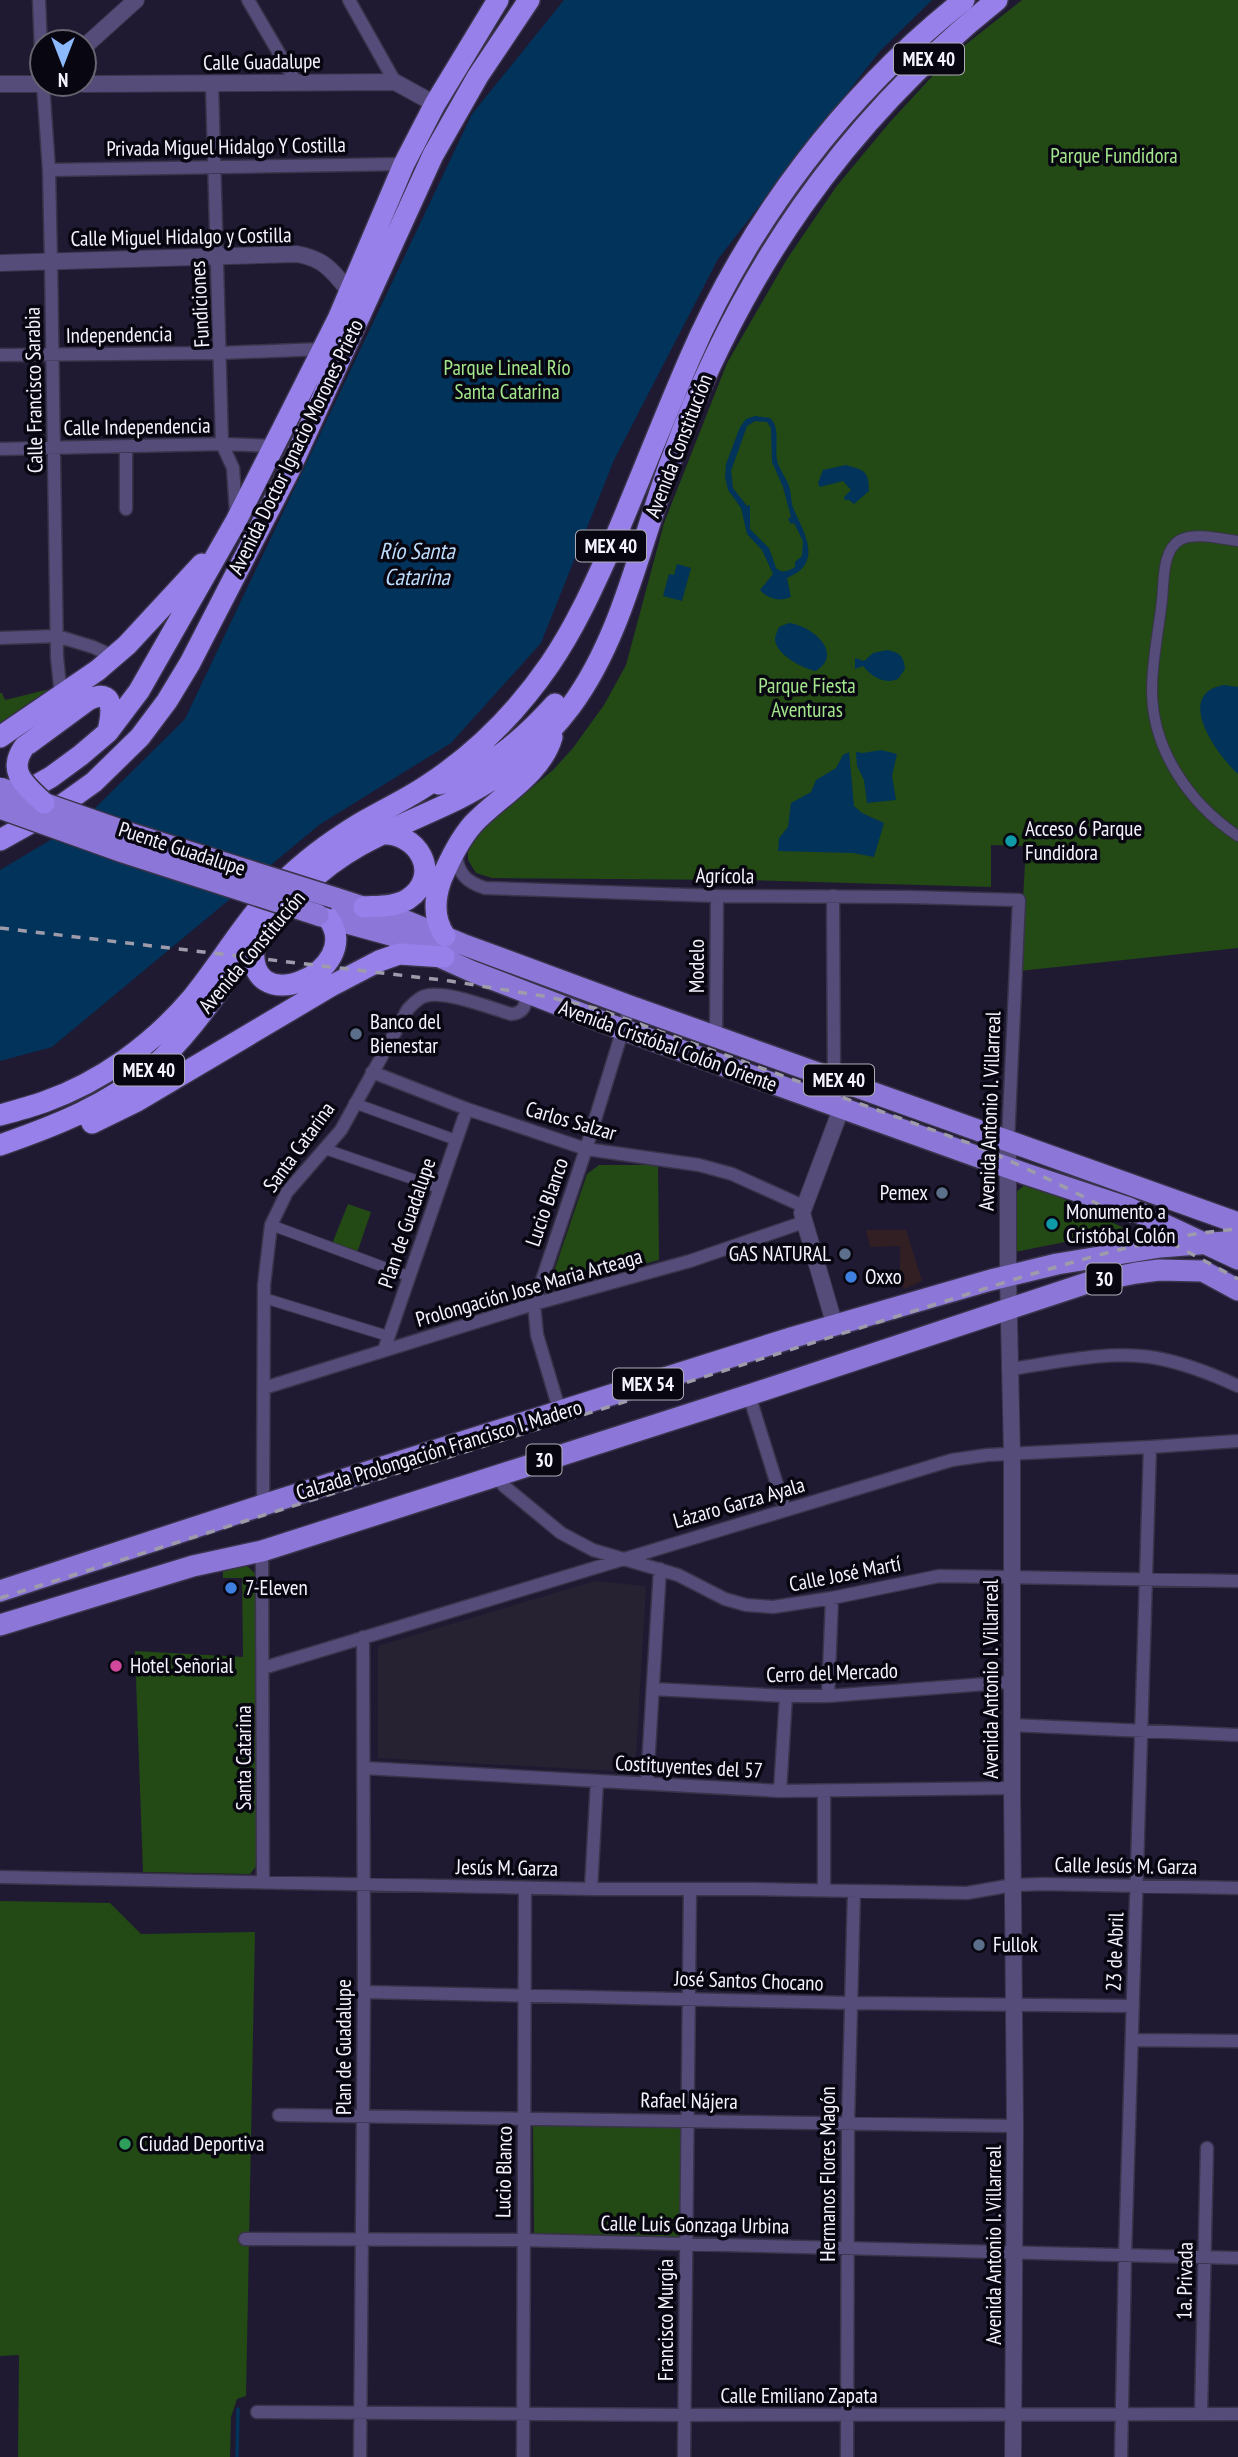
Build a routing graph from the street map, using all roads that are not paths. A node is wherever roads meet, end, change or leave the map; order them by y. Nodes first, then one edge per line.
1 (38, 0) edge
2 (136, 0) edge
3 (248, 0) edge
4 (349, 0) edge
5 (498, 0) edge
6 (529, 0) edge
7 (964, 0) edge
8 (997, 0) edge
9 (39, 28) edge
10 (98, 34) edge
11 (296, 82) junction
12 (395, 82) junction
13 (0, 84) edge
14 (28, 84) edge
15 (98, 84) edge
16 (212, 84) junction
17 (43, 98) edge
18 (435, 104) junction
19 (446, 132) junction
20 (404, 163) junction
21 (214, 166) junction
22 (49, 170) junction
23 (390, 198) junction
24 (216, 256) junction
25 (51, 262) junction
26 (0, 263) edge
27 (349, 291) junction
28 (322, 349) junction
29 (221, 353) junction
30 (0, 355) edge
31 (53, 355) junction
32 (222, 444) junction
33 (274, 446) junction
34 (55, 448) junction
35 (126, 448) junction
36 (0, 449) edge
37 (126, 509) dead end
38 (236, 521) junction
39 (1238, 541) edge
40 (223, 542) junction
41 (620, 611) junction
42 (57, 636) junction
43 (0, 638) edge
44 (113, 656) junction
45 (61, 696) junction
46 (555, 726) junction
47 (108, 732) junction
48 (0, 737) edge
49 (425, 787) junction
50 (0, 788) edge
51 (44, 803) junction
52 (0, 807) edge
53 (378, 834) junction
54 (1238, 836) edge
55 (0, 840) edge
56 (456, 849) junction
57 (717, 896) junction
58 (833, 896) junction
59 (1019, 900) joint
60 (364, 907) junction
61 (327, 910) junction
62 (255, 941) junction
63 (444, 947) junction
64 (527, 994) junction
65 (630, 1006) junction
66 (624, 1030) junction
67 (716, 1036) junction
68 (372, 1072) junction
69 (834, 1078) junction
70 (354, 1103) junction
71 (467, 1109) junction
72 (841, 1109) junction
73 (0, 1115) edge
74 (456, 1140) junction
75 (1008, 1141) junction
76 (0, 1147) edge
77 (325, 1149) junction
78 (586, 1149) junction
79 (1008, 1168) junction
80 (439, 1188) junction
81 (804, 1214) junction
82 (271, 1225) junction
83 (1237, 1229) edge
84 (1207, 1243) junction
85 (1238, 1259) edge
86 (408, 1276) junction
87 (1008, 1276) junction
88 (1238, 1290) edge
89 (264, 1298) junction
90 (534, 1304) junction
91 (1008, 1309) junction
92 (835, 1325) junction
93 (388, 1335) junction
94 (384, 1350) junction
95 (1011, 1369) junction
96 (1238, 1386) edge
97 (264, 1388) junction
98 (749, 1395) junction
99 (560, 1412) junction
100 (1238, 1441) edge
101 (1150, 1447) junction
102 (1012, 1454) junction
103 (495, 1475) junction
104 (263, 1504) junction
105 (785, 1510) junction
106 (262, 1551) junction
107 (623, 1558) junction
108 (660, 1569) junction
109 (1012, 1576) junction
110 (1145, 1578) junction
111 (1238, 1581) edge
112 (0, 1591) edge
113 (832, 1598) junction
114 (0, 1625) edge
115 (363, 1637) junction
116 (263, 1668) junction
117 (1012, 1682) junction
118 (653, 1689) junction
119 (786, 1696) junction
120 (828, 1696) junction
121 (1012, 1725) junction
122 (1140, 1731) junction
123 (1238, 1735) edge
124 (364, 1768) junction
125 (597, 1781) junction
126 (647, 1783) junction
127 (1012, 1788) junction
128 (780, 1791) junction
129 (824, 1792) junction
130 (0, 1877) edge
131 (263, 1882) junction
132 (363, 1884) junction
133 (1013, 1885) junction
134 (1137, 1885) junction
135 (525, 1888) junction
136 (1238, 1888) edge
137 (591, 1889) junction
138 (690, 1889) junction
139 (824, 1890) junction
140 (854, 1891) junction
141 (364, 1992) junction
142 (526, 1994) junction
143 (689, 1999) junction
144 (851, 2003) junction
145 (1015, 2006) junction
146 (1133, 2006) junction
147 (1132, 2040) junction
148 (1238, 2041) edge
149 (279, 2115) dead end
150 (363, 2116) junction
151 (524, 2118) junction
152 (686, 2121) junction
153 (848, 2123) junction
154 (1015, 2126) junction
155 (1207, 2148) dead end
156 (245, 2239) dead end
157 (362, 2239) junction
158 (523, 2240) junction
159 (686, 2243) junction
160 (848, 2247) junction
161 (1015, 2251) junction
162 (1125, 2256) junction
163 (1205, 2257) junction
164 (1238, 2258) edge
165 (257, 2412) dead end
166 (360, 2412) junction
167 (523, 2413) junction
168 (1013, 2414) junction
169 (1200, 2414) junction
170 (1238, 2414) edge
171 (685, 2415) junction
172 (849, 2415) junction
173 (1122, 2415) junction
174 (360, 2457) edge
175 (523, 2457) edge
176 (684, 2457) edge
177 (847, 2457) edge
178 (1013, 2457) edge
179 (1121, 2457) edge

1 - 9 street
2 - 10 street
3 - 11 street
4 - 12 street
5 - 18 highway, Avenida Doctor Ignacio Morones Prieto / MEX 40
6 - 19 highway, Avenida Doctor Ignacio Morones Prieto
7 - 49 highway, Avenida Constitución / MEX 40
8 - 41 highway, Avenida Constitución / MEX 40
11 - 12 street, Calle Guadalupe
11 - 16 street, Calle Guadalupe
12 - 18 street, Calle Guadalupe
13 - 14 street
15 - 16 street, Calle Guadalupe
16 - 21 street, Fundiciones
17 - 22 street, Calle Francisco Sarabia
18 - 20 highway, Avenida Doctor Ignacio Morones Prieto / MEX 40
19 - 23 highway
19 - 55 highway, Avenida Doctor Ignacio Morones Prieto
20 - 21 street, Privada Miguel Hidalgo Y Costilla
20 - 23 highway, Avenida Doctor Ignacio Morones Prieto / MEX 40
21 - 22 street, Privada Miguel Hidalgo Y Costilla
21 - 24 street, Fundiciones
22 - 25 street, Calle Francisco Sarabia
23 - 27 highway, Avenida Doctor Ignacio Morones Prieto / MEX 40
24 - 25 street, Calle Miguel Hidalgo y Costilla
24 - 27 street, Calle Miguel Hidalgo y Costilla
24 - 29 street, Fundiciones
25 - 26 street, Calle Miguel Hidalgo y Costilla
25 - 31 street, Calle Francisco Sarabia
27 - 28 highway, Avenida Doctor Ignacio Morones Prieto / MEX 40
28 - 29 street, Independencia
28 - 33 highway, Avenida Doctor Ignacio Morones Prieto / MEX 40
29 - 31 street, Independencia
29 - 32 street, Fundiciones
30 - 31 street, Independencia
31 - 34 street, Calle Francisco Sarabia
32 - 33 street, Calle Independencia
32 - 35 street, Calle Independencia
32 - 38 street, Fundiciones
33 - 38 highway, Avenida Doctor Ignacio Morones Prieto / MEX 40
34 - 35 street, Calle Independencia
34 - 36 street, Calle Independencia
34 - 42 street, Calle Francisco Sarabia
35 - 37 street
38 - 40 highway, Avenida Doctor Ignacio Morones Prieto / MEX 40
39 - 54 street
40 - 44 highway
40 - 47 highway, Avenida Doctor Ignacio Morones Prieto / MEX 40
41 - 46 highway, Avenida Constitución / MEX 40
41 - 49 highway
42 - 43 street
42 - 44 street
42 - 45 street, Calle Francisco Sarabia
44 - 45 highway
45 - 48 highway
46 - 53 highway, Avenida Constitución / MEX 40
46 - 56 highway
47 - 51 highway, bridge
47 - 52 highway, Avenida Doctor Ignacio Morones Prieto / MEX 40
49 - 73 highway, Avenida Constitución / MEX 40
50 - 51 main road, Puente Guadalupe / MEX 40, bridge
51 - 61 main road, Puente Guadalupe / MEX 40, bridge
52 - 61 main road, Puente Guadalupe / MEX 40, bridge
53 - 60 highway
53 - 62 highway, Avenida Constitución / MEX 40
56 - 57 street, Agrícola
56 - 63 highway
57 - 58 street, Agrícola
57 - 67 street, Modelo
58 - 59 street, Agrícola
58 - 69 street
59 - 75 street, Avenida Antonio I. Villarreal
60 - 61 main road, Puente Guadalupe / MEX 40
60 - 63 main road, Avenida Cristóbal Colón Oriente / MEX 40
61 - 62 highway
61 - 63 main road, Avenida Cristóbal Colón Oriente / MEX 40
62 - 76 highway, Avenida Constitución / MEX 40
63 - 64 main road, Avenida Cristóbal Colón Oriente / MEX 40
63 - 65 main road, Avenida Cristóbal Colón Oriente / MEX 40
63 - 76 highway
64 - 66 main road, Avenida Cristóbal Colón Oriente / MEX 40
64 - 68 street, Santa Catarina
65 - 66 street, Lucio Blanco
65 - 67 main road, Avenida Cristóbal Colón Oriente / MEX 40
66 - 72 main road, Avenida Cristóbal Colón Oriente / MEX 40
66 - 78 street, Lucio Blanco
67 - 69 main road, Avenida Cristóbal Colón Oriente / MEX 40
68 - 70 street, Santa Catarina
68 - 71 street, Carlos Salzar
69 - 75 main road, Avenida Cristóbal Colón Oriente / MEX 40
70 - 74 street
70 - 77 street, Santa Catarina
71 - 74 street, Plan de Guadalupe
71 - 78 street, Carlos Salzar
72 - 79 main road, Avenida Cristóbal Colón Oriente / MEX 40
72 - 81 street
74 - 80 street, Plan de Guadalupe
75 - 79 street, Avenida Antonio I. Villarreal
75 - 83 main road, Avenida Cristóbal Colón Oriente / MEX 40
77 - 80 street
77 - 82 street, Santa Catarina
78 - 81 street, Carlos Salzar
78 - 90 street, Lucio Blanco
79 - 84 main road, Avenida Cristóbal Colón Oriente / MEX 40
79 - 87 street, Avenida Antonio I. Villarreal
80 - 86 street, Plan de Guadalupe
81 - 90 street, Prolongación Jose Maria Arteaga
81 - 92 street
82 - 86 street
82 - 89 street, Santa Catarina
83 - 84 main road, MEX 54
84 - 85 main road, Avenida Cristóbal Colón Oriente
84 - 87 main road, Calzada Prolongación Francisco I. Madero / MEX 54
86 - 93 street, Plan de Guadalupe
87 - 91 street, Avenida Antonio I. Villarreal
87 - 92 main road, Calzada Prolongación Francisco I. Madero / MEX 54
88 - 91 main road, Calzada Prolongación Francisco I. Madero / 30
89 - 93 street
89 - 97 street, Santa Catarina
90 - 94 street, Prolongación Jose Maria Arteaga
90 - 99 street, Lucio Blanco
91 - 95 street, Avenida Antonio I. Villarreal
91 - 98 main road, Calzada Prolongación Francisco I. Madero / 30
92 - 99 main road, Calzada Prolongación Francisco I. Madero / MEX 54
93 - 94 street, Plan de Guadalupe
94 - 97 street, Prolongación Jose Maria Arteaga
95 - 96 street
95 - 102 street, Avenida Antonio I. Villarreal
97 - 104 street, Santa Catarina
98 - 103 main road, Calzada Prolongación Francisco I. Madero / 30
98 - 105 street
99 - 104 main road, Calzada Prolongación Francisco I. Madero / MEX 54
100 - 101 street, Lázaro Garza Ayala
101 - 102 street, Lázaro Garza Ayala
101 - 110 street, 23 de Abril
102 - 105 street, Lázaro Garza Ayala
102 - 109 street, Avenida Antonio I. Villarreal
103 - 106 main road, Calzada Prolongación Francisco I. Madero / 30
103 - 107 street, Calle José Martí
104 - 112 main road, Calzada Prolongación Francisco I. Madero / MEX 54
105 - 107 street, Lázaro Garza Ayala
106 - 114 main road, Calzada Prolongación Francisco I. Madero / 30
106 - 116 street, Santa Catarina
107 - 108 street, Calle José Martí
107 - 115 street, Lázaro Garza Ayala
108 - 113 street, Calle José Martí
108 - 118 street
109 - 110 street, Calle José Martí
109 - 113 street, Calle José Martí
109 - 117 street, Avenida Antonio I. Villarreal
110 - 111 street, Calle José Martí
110 - 122 street, 23 de Abril
113 - 120 street
115 - 116 street, Lázaro Garza Ayala
115 - 124 street, Plan de Guadalupe
116 - 131 street, Santa Catarina
117 - 120 street, Cerro del Mercado
117 - 121 street, Avenida Antonio I. Villarreal
118 - 119 street, Cerro del Mercado
118 - 126 street
119 - 120 street, Cerro del Mercado
119 - 128 street
121 - 122 street
121 - 127 street, Avenida Antonio I. Villarreal
122 - 123 street
122 - 134 street, 23 de Abril
124 - 125 street, Costituyentes del 57
124 - 132 street, Plan de Guadalupe
125 - 126 street, Costituyentes del 57
125 - 137 street
126 - 128 street, Costituyentes del 57
127 - 129 street, Costituyentes del 57
127 - 133 street, Avenida Antonio I. Villarreal
128 - 129 street, Costituyentes del 57
129 - 139 street
130 - 131 street, Jesús M. Garza
131 - 132 street, Jesús M. Garza
132 - 135 street, Jesús M. Garza
132 - 141 street, Plan de Guadalupe
133 - 134 street, Calle Jesús M. Garza
133 - 140 street, Jesús M. Garza
133 - 145 street, Avenida Antonio I. Villarreal
134 - 136 street, Calle Jesús M. Garza
134 - 146 street, 23 de Abril
135 - 137 street, Jesús M. Garza
135 - 142 street, Lucio Blanco
137 - 138 street, Jesús M. Garza
138 - 139 street, Jesús M. Garza
138 - 143 street, Francisco Murgía
139 - 140 street, Jesús M. Garza
140 - 144 street, Hermanos Flores Magón
141 - 142 street, José Santos Chocano
141 - 150 street, Plan de Guadalupe
142 - 143 street, José Santos Chocano
142 - 151 street, Lucio Blanco
143 - 144 street, José Santos Chocano
143 - 152 street, Francisco Murgía
144 - 145 street, José Santos Chocano
144 - 153 street, Hermanos Flores Magón
145 - 146 street, José Santos Chocano
145 - 154 street, Avenida Antonio I. Villarreal
146 - 147 street, 23 de Abril
147 - 148 street
147 - 162 street, 23 de Abril
149 - 150 street, Rafael Nájera
150 - 151 street, Rafael Nájera
150 - 157 street, Plan de Guadalupe
151 - 152 street, Rafael Nájera
151 - 158 street, Lucio Blanco
152 - 153 street, Rafael Nájera
152 - 159 street, Francisco Murgía
153 - 154 street, Rafael Nájera
153 - 160 street, Hermanos Flores Magón
154 - 161 street, Avenida Antonio I. Villarreal
155 - 163 street, 1a. Privada
156 - 157 street, Calle Luis Gonzaga Urbina
157 - 158 street, Calle Luis Gonzaga Urbina
157 - 166 street, Plan de Guadalupe
158 - 159 street, Calle Luis Gonzaga Urbina
158 - 167 street, Lucio Blanco
159 - 160 street, Calle Luis Gonzaga Urbina
159 - 171 street, Francisco Murgía
160 - 161 street, Calle Luis Gonzaga Urbina
160 - 172 street, Hermanos Flores Magón
161 - 162 street, Calle Luis Gonzaga Urbina
161 - 168 street, Avenida Antonio I. Villarreal
162 - 163 street, Calle Luis Gonzaga Urbina
162 - 173 street, 23 de Abril
163 - 164 street, Calle Luis Gonzaga Urbina
163 - 169 street, 1a. Privada
165 - 166 street, Calle Emiliano Zapata
166 - 167 street, Calle Emiliano Zapata
166 - 174 street, Plan de Guadalupe
167 - 171 street, Calle Emiliano Zapata
167 - 175 street, Lucio Blanco
168 - 172 street, Calle Emiliano Zapata
168 - 173 street, Calle Emiliano Zapata
168 - 178 street, Avenida Antonio I. Villarreal
169 - 170 street, Calle Emiliano Zapata
169 - 173 street, Calle Emiliano Zapata
171 - 172 street, Calle Emiliano Zapata
171 - 176 street, Francisco Murgía
172 - 177 street, Hermanos Flores Magón
173 - 179 street, 23 de Abril

